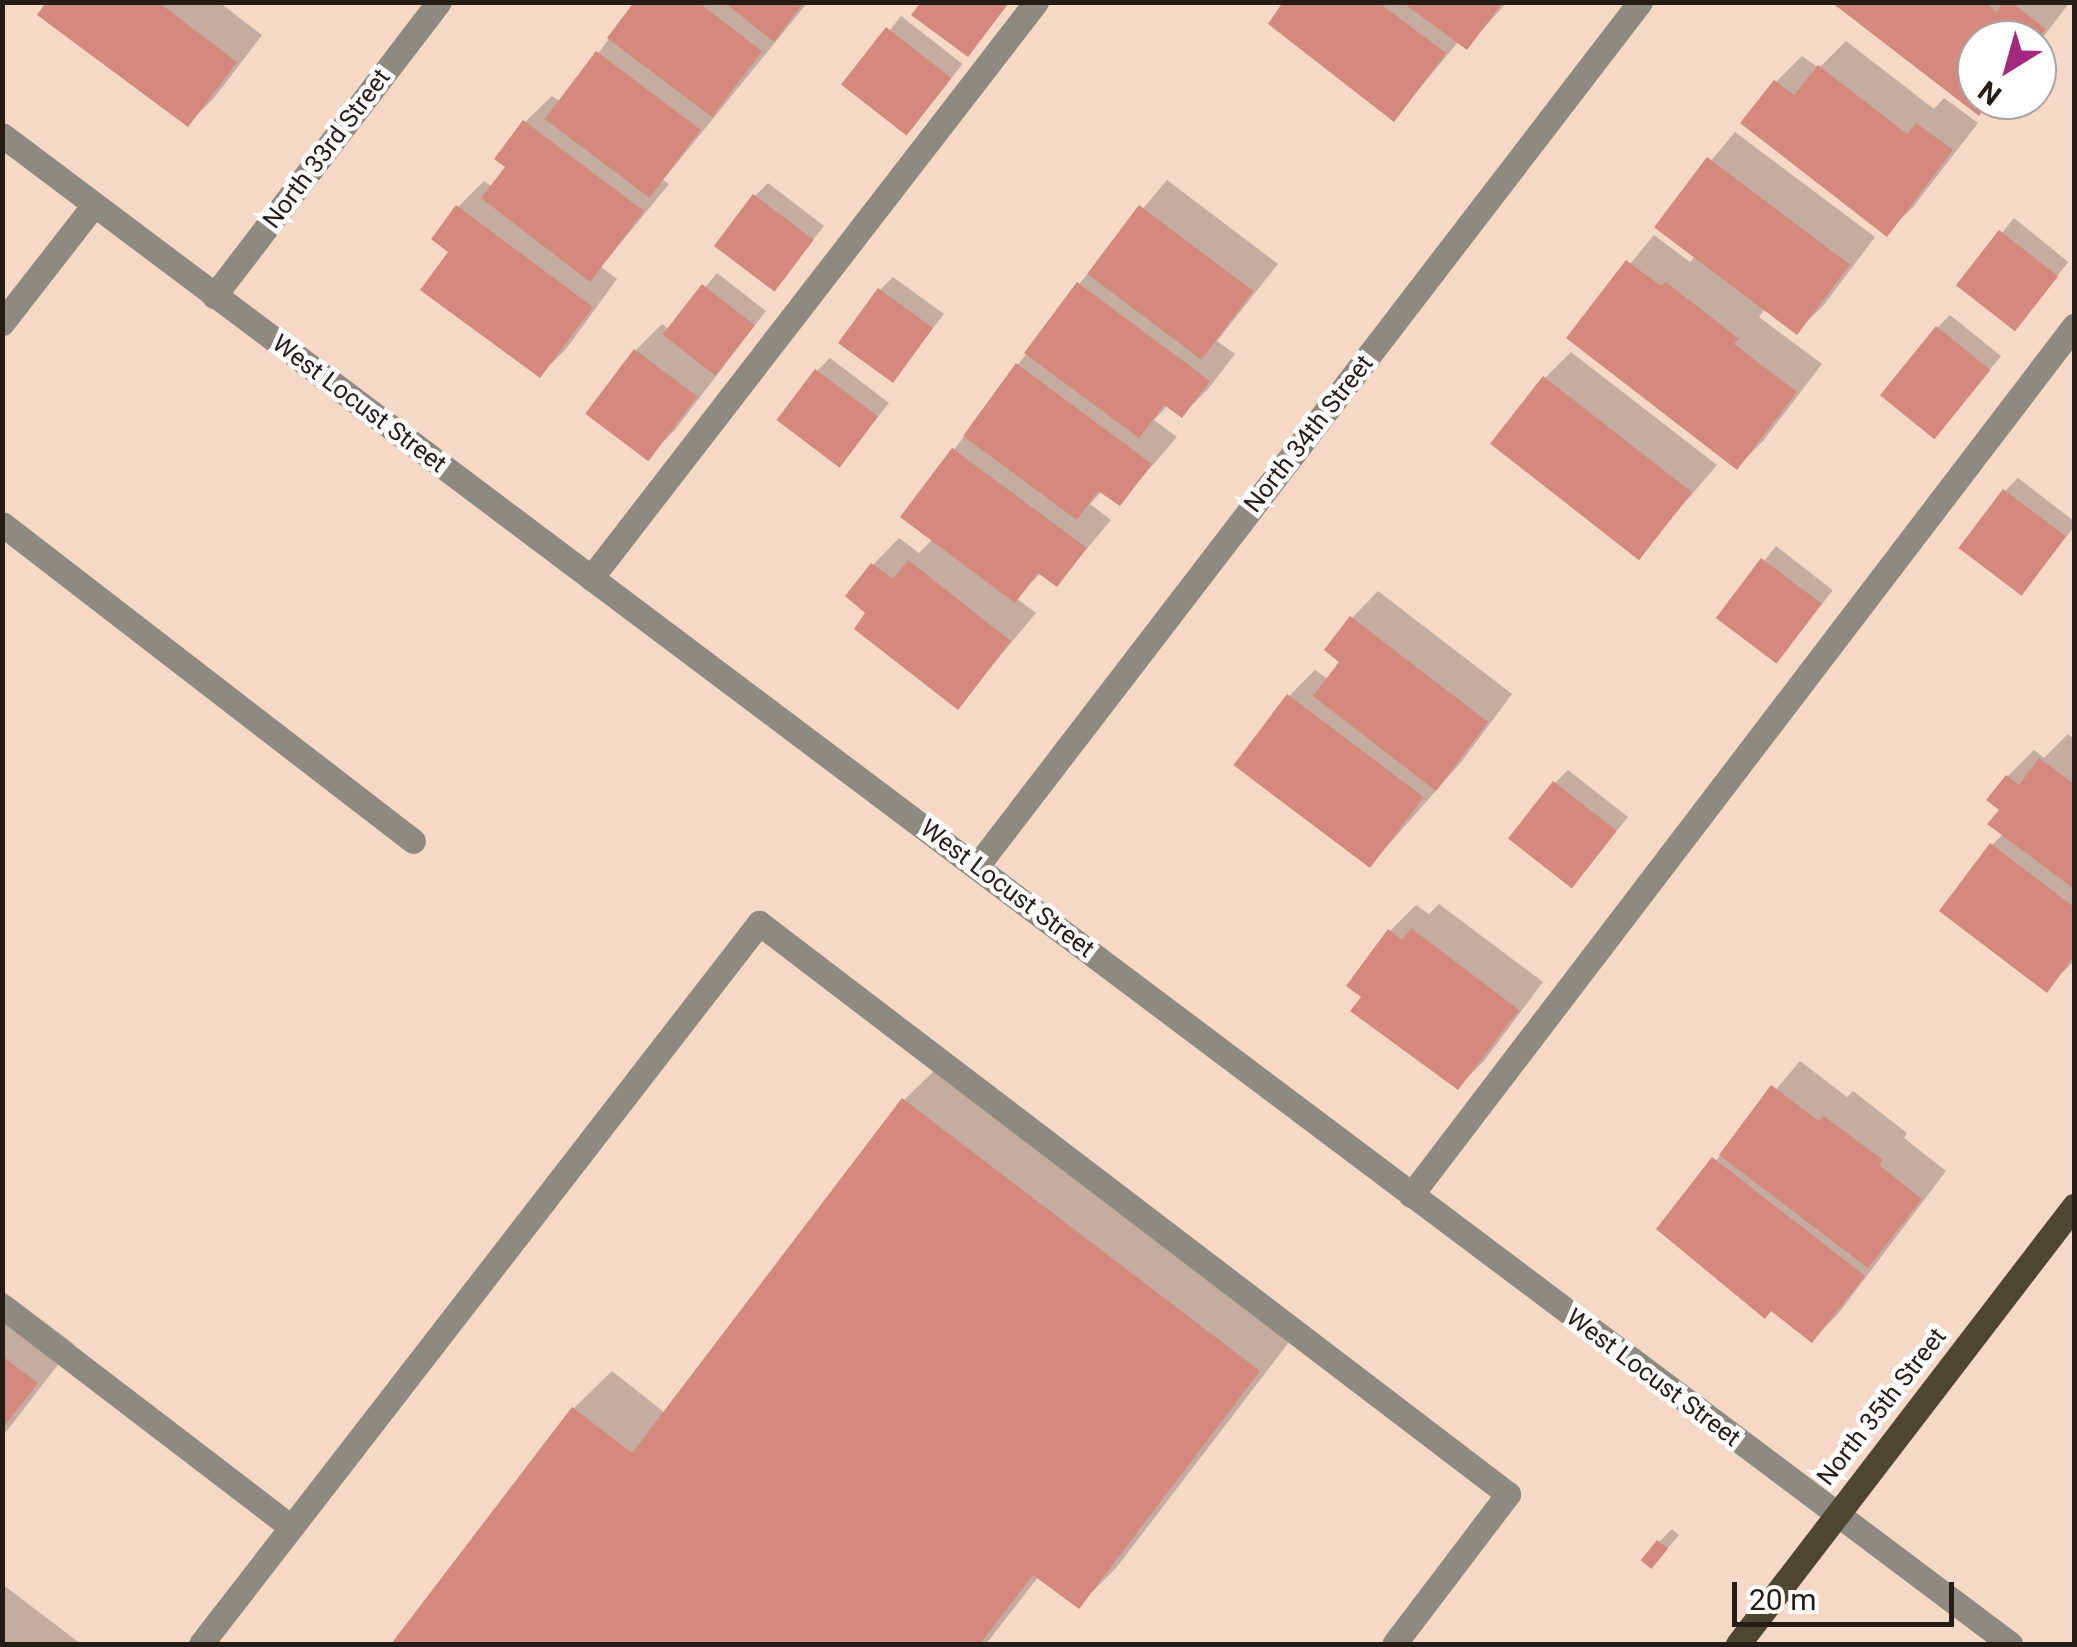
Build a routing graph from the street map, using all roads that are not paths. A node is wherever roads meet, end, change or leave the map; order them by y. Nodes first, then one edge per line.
1 (439, 2) edge
2 (1036, 2) edge
3 (1640, 2) edge
4 (2, 136) edge
5 (94, 204) junction
6 (214, 296) junction
7 (2, 323) edge
8 (2074, 326) edge
9 (2, 524) edge
10 (591, 578) junction
11 (413, 841) dead end
12 (978, 866) junction
13 (1411, 1196) junction
14 (2074, 1206) edge
15 (2, 1306) edge
16 (1836, 1516) junction
17 (291, 1527) junction
18 (200, 1644) edge
19 (1394, 1644) edge
20 (1738, 1644) edge
21 (2010, 1644) edge

1 - 6 street, North 33rd Street
2 - 10 street
3 - 12 street, North 34th Street
4 - 5 street, West Locust Street
5 - 6 street, West Locust Street
5 - 7 street
6 - 10 street, West Locust Street
8 - 13 street
9 - 11 street
10 - 12 street, West Locust Street
12 - 13 street, West Locust Street
13 - 16 street, West Locust Street
14 - 16 main road, North 35th Street
15 - 17 street
16 - 20 main road, North 35th Street
16 - 21 street, West Locust Street
17 - 18 street
17 - 19 street

